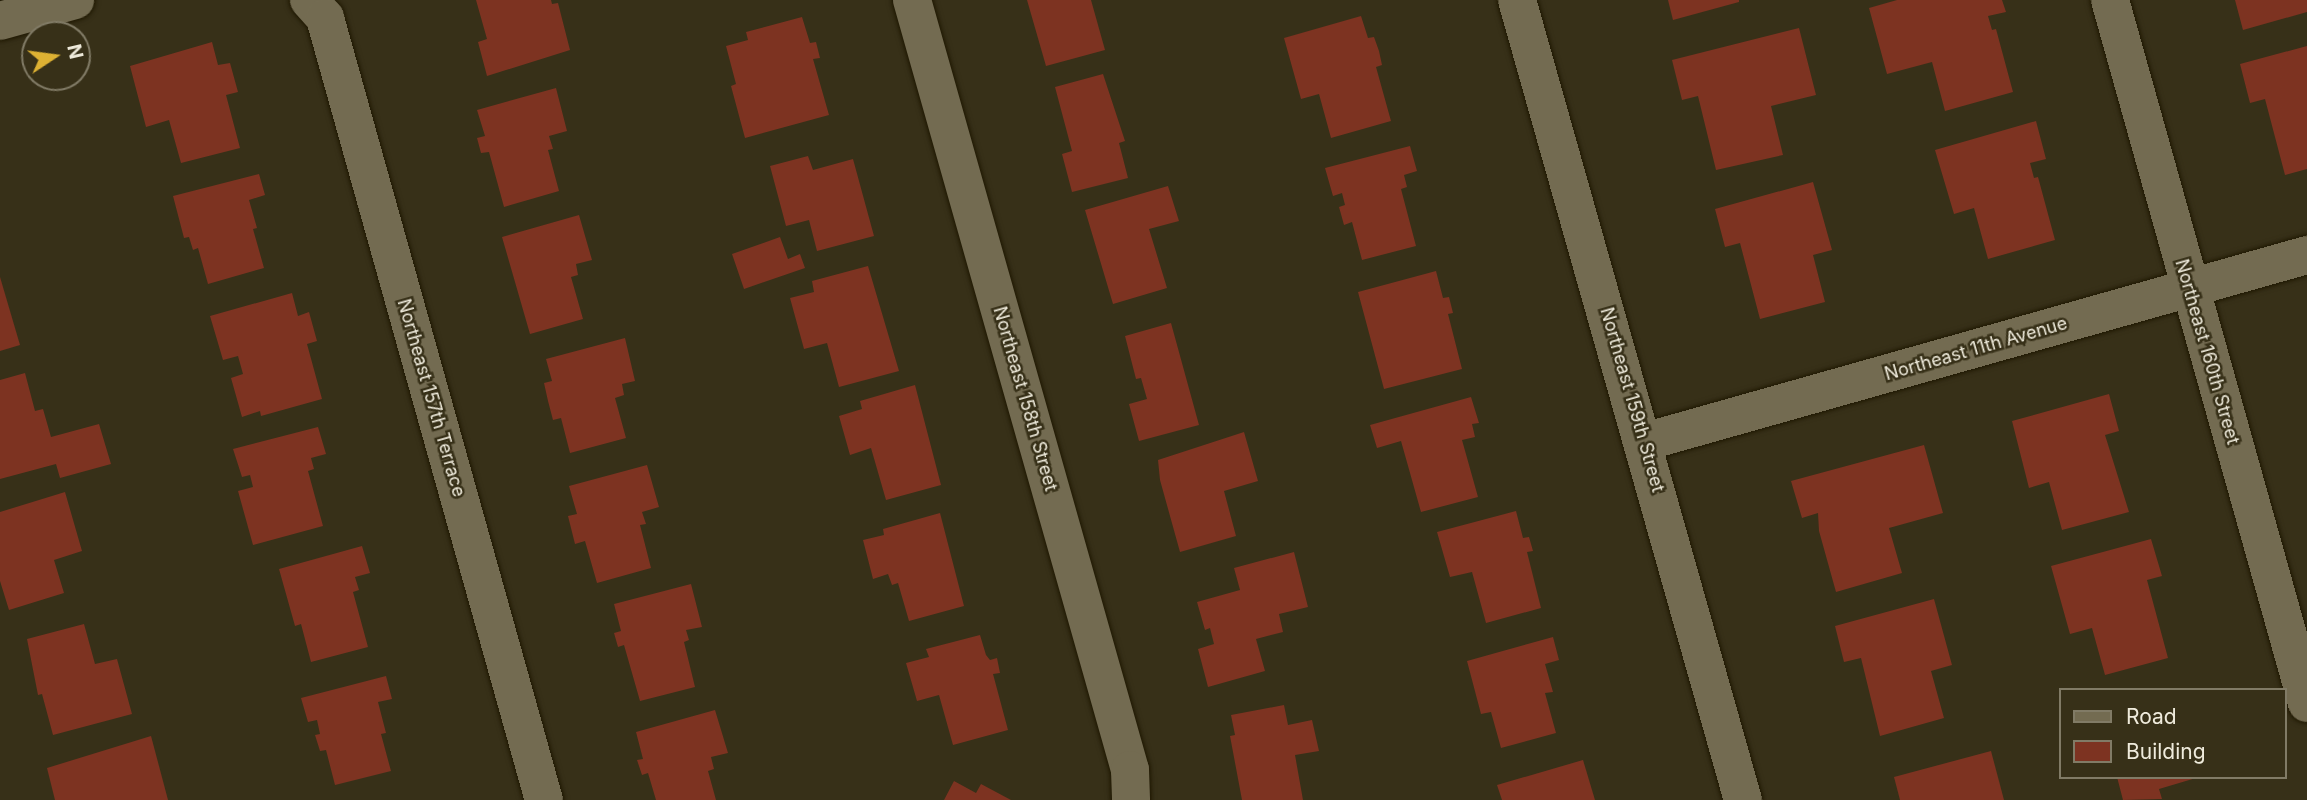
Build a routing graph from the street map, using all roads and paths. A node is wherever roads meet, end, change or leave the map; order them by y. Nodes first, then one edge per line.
1 (75, 0) edge
2 (309, 0) edge
3 (912, 0) edge
4 (1517, 0) edge
5 (2110, 0) edge
6 (0, 21) edge
7 (2307, 255) edge
8 (2189, 288) junction
9 (1644, 442) junction
10 (2307, 703) edge
11 (544, 800) edge
12 (1131, 800) edge
13 (1743, 800) edge

1 - 6 street
2 - 11 street, Northeast 157th Terrace
3 - 12 street, Northeast 158th Street
4 - 9 street, Northeast 159th Street
5 - 8 street, Northeast 160th Street
7 - 8 street, Northeast 11th Avenue
8 - 9 street, Northeast 11th Avenue
8 - 10 street, Northeast 160th Street
9 - 13 street, Northeast 159th Street

